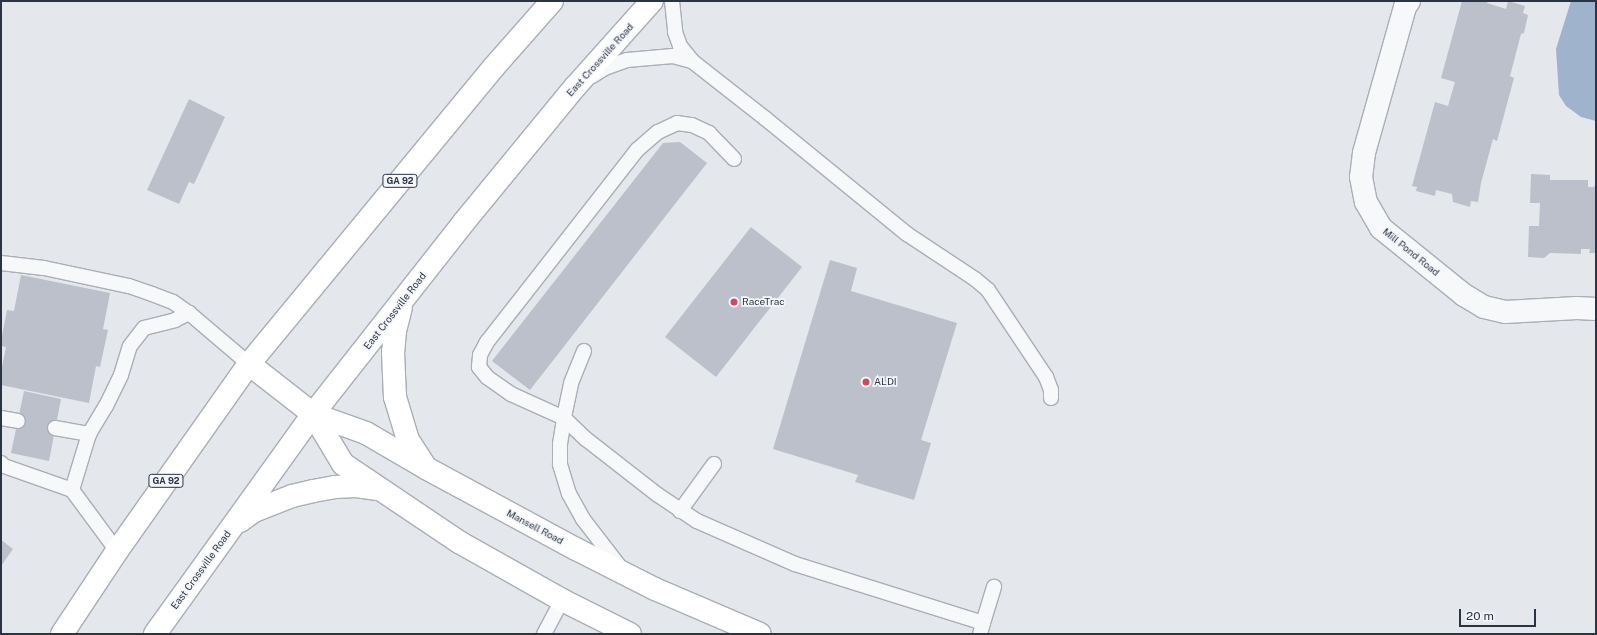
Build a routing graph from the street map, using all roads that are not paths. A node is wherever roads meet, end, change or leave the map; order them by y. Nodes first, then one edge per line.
1 (552, 1) edge
2 (652, 1) edge
3 (672, 1) edge
4 (1409, 1) edge
5 (692, 61) junction
6 (574, 88) junction
7 (734, 159) dead end
8 (1, 263) edge
9 (403, 300) junction
10 (1596, 309) edge
11 (189, 313) junction
12 (584, 352) dead end
13 (249, 364) junction
14 (1051, 398) dead end
15 (313, 414) junction
16 (1, 418) edge
17 (564, 418) junction
18 (18, 421) dead end
19 (55, 428) dead end
20 (89, 434) junction
21 (1, 463) edge
22 (714, 464) dead end
23 (426, 468) junction
24 (72, 490) junction
25 (382, 490) junction
26 (680, 511) junction
27 (232, 527) junction
28 (117, 551) junction
29 (625, 574) junction
30 (994, 587) dead end
31 (86, 599) junction
32 (562, 600) junction
33 (982, 629) edge
34 (62, 634) edge
35 (76, 634) edge
36 (155, 634) edge
37 (544, 634) edge
38 (630, 634) edge
39 (760, 634) edge

1 - 13 main road, GA 92
2 - 6 main road, East Crossville Road
3 - 5 lane
4 - 10 street, Mill Pond Road
5 - 6 lane
5 - 14 lane
6 - 9 main road, East Crossville Road
7 - 17 lane
8 - 11 lane
9 - 15 main road, East Crossville Road
9 - 23 main road
11 - 13 lane
11 - 20 lane
12 - 17 lane
13 - 15 main road, Mansell Road
13 - 28 main road, GA 92
15 - 23 main road, Mansell Road
15 - 25 main road, Mansell Road
15 - 27 main road, East Crossville Road
16 - 18 lane
17 - 26 lane
17 - 29 lane
19 - 20 lane
20 - 24 lane
21 - 24 lane
22 - 26 lane
23 - 29 main road, Mansell Road
24 - 28 lane
25 - 27 main road
25 - 32 main road, Mansell Road
26 - 33 lane
27 - 36 main road, East Crossville Road
28 - 31 main road, GA 92
29 - 39 main road, Mansell Road
30 - 33 lane
31 - 34 main road, GA 92
31 - 35 main road
32 - 37 lane
32 - 38 main road, Mansell Road

